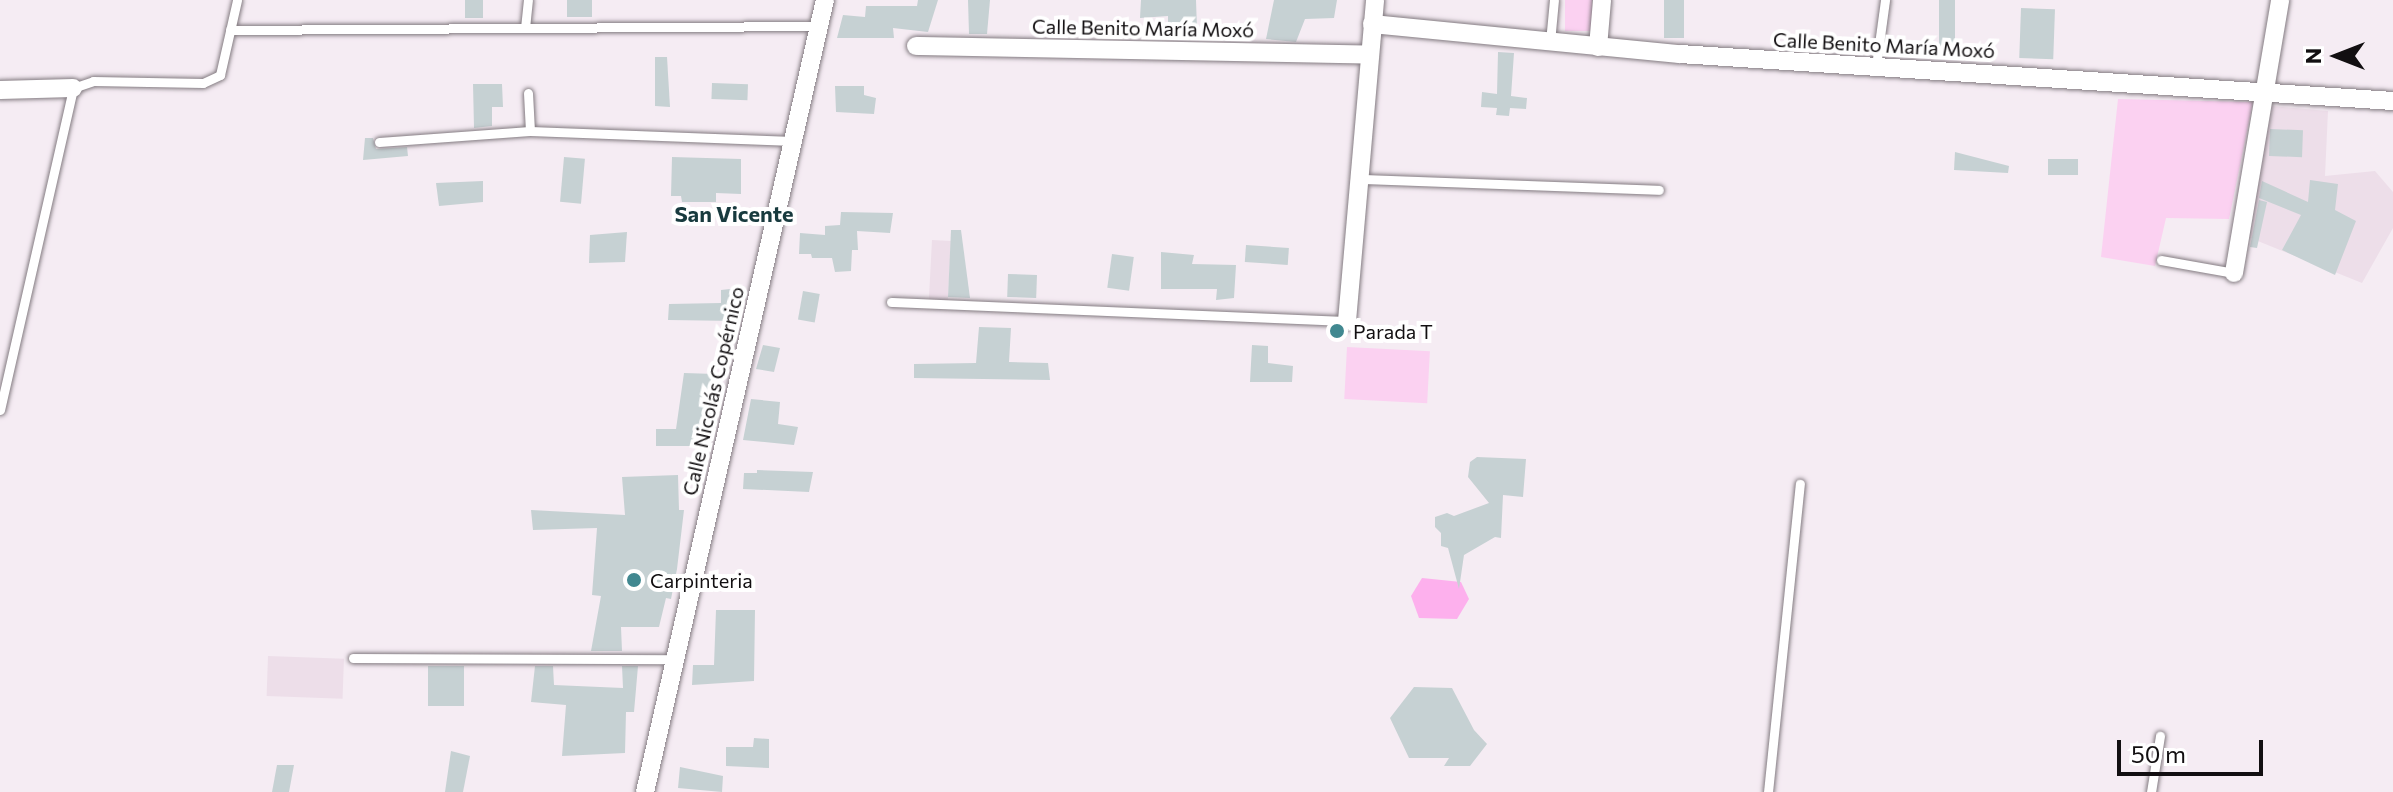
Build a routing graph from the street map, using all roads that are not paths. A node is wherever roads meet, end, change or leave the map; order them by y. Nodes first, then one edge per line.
1 (237, 0) edge
2 (528, 0) edge
3 (825, 0) edge
4 (1375, 0) edge
5 (1554, 0) edge
6 (1602, 0) edge
7 (1885, 0) edge
8 (2280, 0) edge
9 (1372, 24) junction
10 (819, 26) junction
11 (525, 28) junction
12 (230, 30) junction
13 (1550, 42) junction
14 (916, 46) dead end
15 (1598, 47) junction
16 (1369, 55) junction
17 (1876, 66) junction
18 (73, 88) junction
19 (2266, 89) junction
20 (0, 90) edge
21 (528, 93) dead end
22 (2393, 101) edge
23 (530, 131) junction
24 (793, 141) junction
25 (379, 142) dead end
26 (1361, 179) junction
27 (1659, 190) dead end
28 (2161, 260) dead end
29 (2234, 273) joint
30 (891, 302) dead end
31 (1347, 321) joint
32 (0, 410) edge
33 (1800, 484) dead end
34 (353, 658) dead end
35 (674, 659) junction
36 (2160, 736) dead end
37 (645, 792) edge
38 (1768, 792) edge
39 (2151, 792) edge

1 - 12 lane
2 - 11 lane
3 - 10 street, Calle Nicolás Copérnico
4 - 9 street
5 - 13 lane
6 - 15 street
7 - 17 lane
8 - 19 street
9 - 13 street, Calle Benito María Moxó
9 - 16 street
10 - 11 lane
10 - 24 street, Calle Nicolás Copérnico
11 - 12 lane
12 - 18 lane
13 - 15 street, Calle Benito María Moxó
14 - 16 street, Calle Benito María Moxó
15 - 17 street, Calle Benito María Moxó
16 - 26 street
17 - 19 street, Calle Benito María Moxó
18 - 20 street
18 - 32 lane
19 - 22 street, Calle Benito María Moxó
19 - 29 street
21 - 23 lane
23 - 24 lane
23 - 25 lane
24 - 35 street, Calle Nicolás Copérnico
26 - 27 lane
26 - 31 street
28 - 29 lane
30 - 31 lane
33 - 38 lane
34 - 35 lane
35 - 37 street, Calle Nicolás Copérnico
36 - 39 lane

